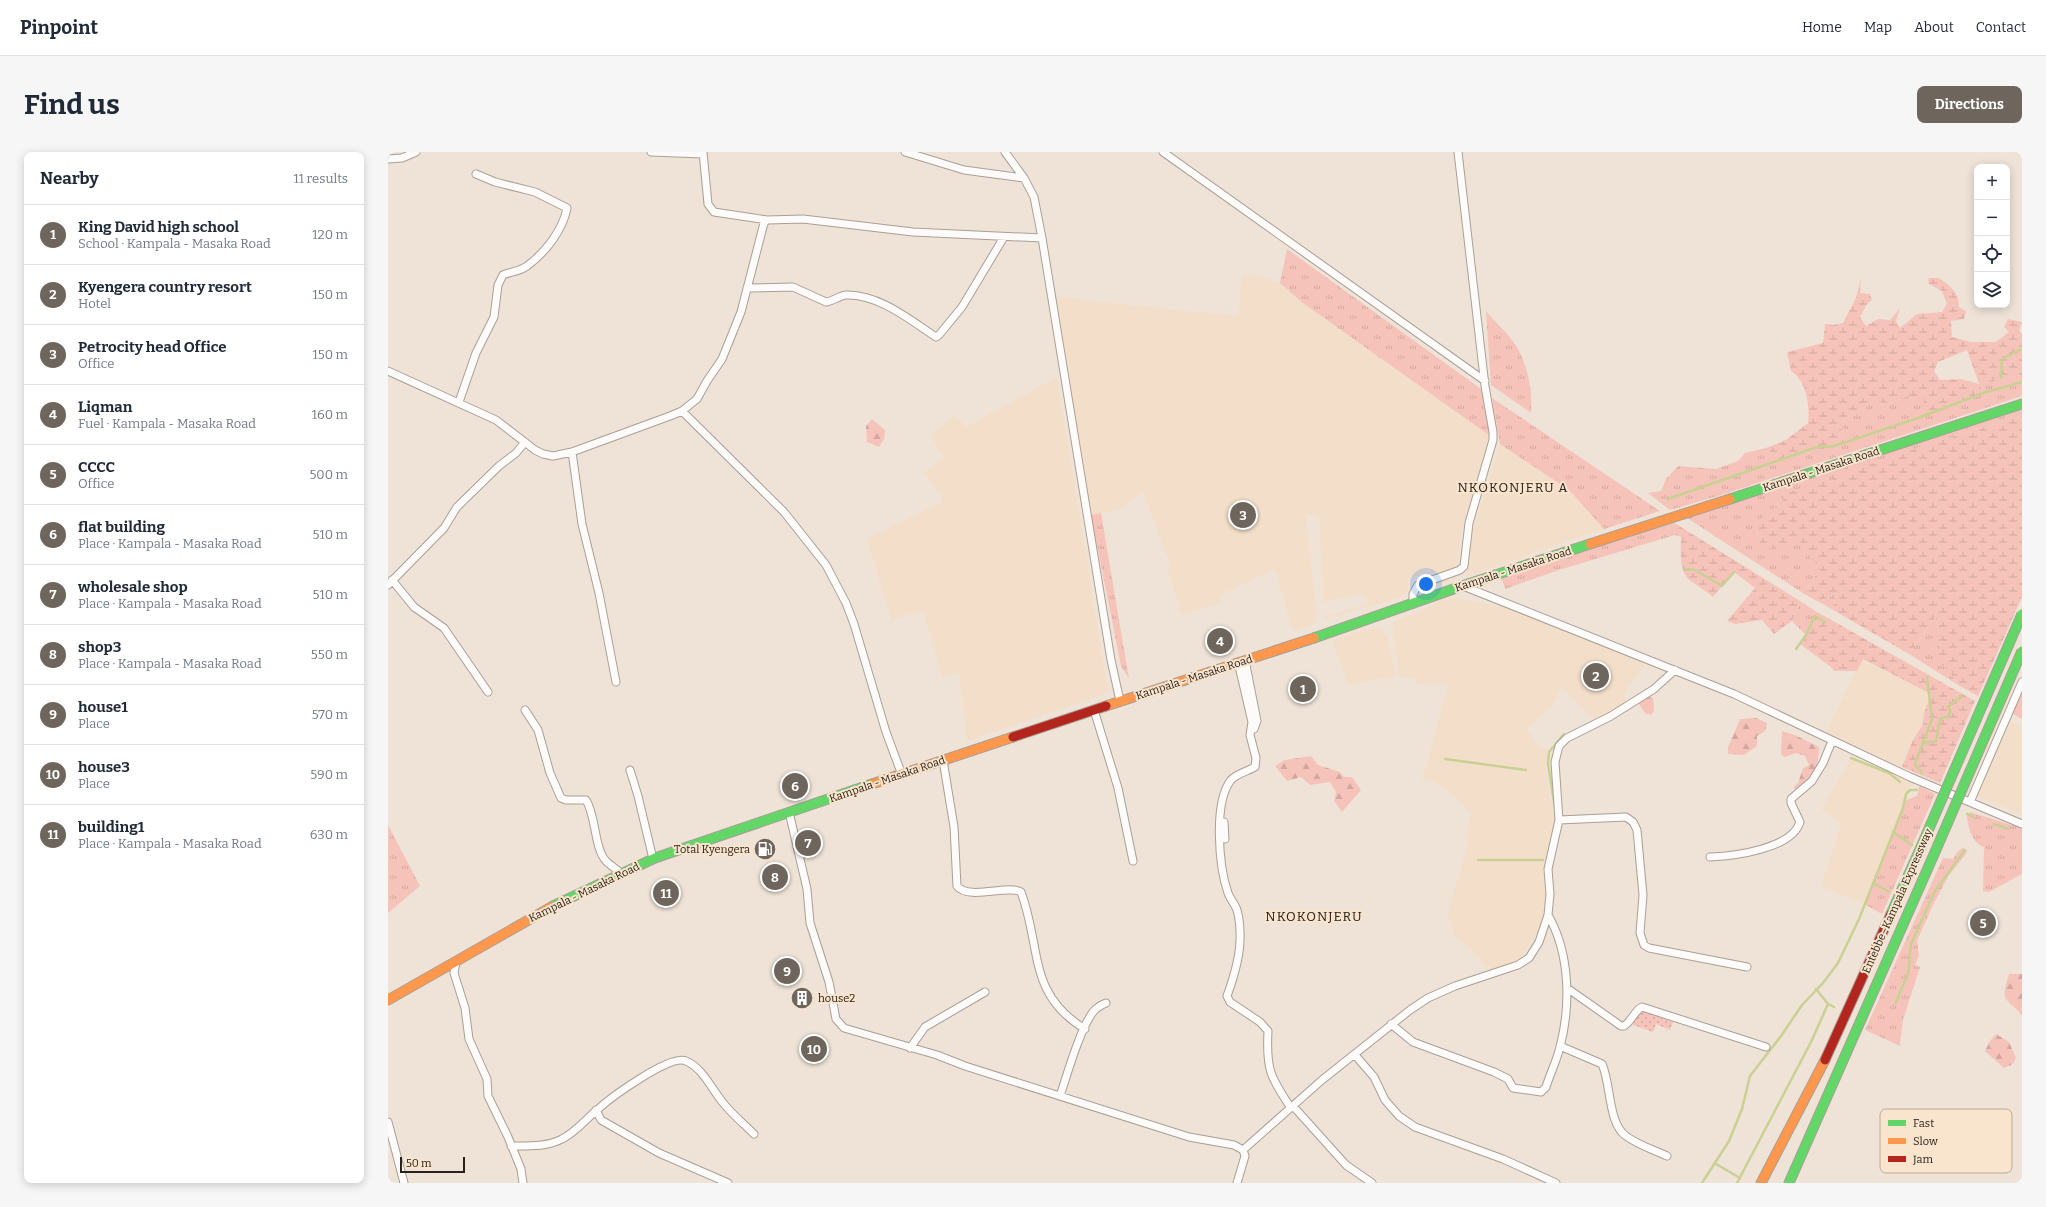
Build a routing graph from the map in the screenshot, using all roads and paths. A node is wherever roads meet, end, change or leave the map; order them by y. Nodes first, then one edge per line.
1 (416, 152) edge
2 (652, 152) edge
3 (905, 152) edge
4 (1005, 152) edge
5 (1163, 152) edge
6 (1458, 152) edge
7 (703, 153) edge
8 (388, 159) edge
9 (476, 174) dead end
10 (1024, 178) junction
11 (767, 220) junction
12 (1004, 237) junction
13 (1042, 238) junction
14 (747, 288) junction
15 (388, 371) edge
16 (1485, 381) junction
17 (460, 402) junction
18 (2022, 404) edge
19 (682, 411) junction
20 (525, 442) junction
21 (572, 452) junction
22 (390, 582) edge
23 (1462, 586) junction
24 (1413, 604) junction
25 (2022, 614) edge
26 (2022, 651) edge
27 (1242, 661) junction
28 (1675, 670) junction
29 (616, 682) dead end
30 (2022, 682) edge
31 (488, 692) dead end
32 (1120, 701) junction
33 (525, 710) dead end
34 (1094, 710) junction
35 (1832, 741) junction
36 (943, 760) junction
37 (630, 770) dead end
38 (902, 775) junction
39 (1970, 802) junction
40 (789, 812) junction
41 (1559, 820) junction
42 (2022, 824) edge
43 (1225, 839) dead end
44 (1710, 857) dead end
45 (654, 859) junction
46 (1134, 861) dead end
47 (621, 873) junction
48 (1548, 915) junction
49 (456, 962) junction
50 (1747, 967) dead end
51 (1567, 988) junction
52 (985, 992) dead end
53 (388, 1000) edge
54 (1106, 1003) dead end
55 (1391, 1024) junction
56 (1085, 1029) junction
57 (1560, 1046) junction
58 (1766, 1047) dead end
59 (910, 1048) junction
60 (1355, 1055) junction
61 (1060, 1096) junction
62 (1292, 1107) junction
63 (596, 1110) junction
64 (388, 1122) edge
65 (754, 1134) dead end
66 (511, 1146) junction
67 (1243, 1150) junction
68 (1668, 1156) dead end
69 (404, 1183) edge
70 (523, 1183) edge
71 (728, 1183) edge
72 (1237, 1183) edge
73 (1372, 1183) edge
74 (1556, 1183) edge
75 (1761, 1183) edge
76 (1789, 1183) edge

1 - 8 street
2 - 7 street
3 - 10 street
4 - 10 street
5 - 16 street
6 - 16 street
7 - 11 street
9 - 17 street
10 - 13 street
11 - 12 street
11 - 14 street
12 - 13 street
12 - 14 street
13 - 32 street
14 - 19 street
15 - 17 street
16 - 24 street
17 - 20 street
18 - 23 highway, Kampala - Masaka Road
19 - 21 street
19 - 38 street
20 - 21 street
20 - 22 street
21 - 29 street
22 - 31 street
23 - 24 highway, Kampala - Masaka Road
23 - 28 street
24 - 27 highway, Kampala - Masaka Road
25 - 75 highway, Entebbe–Kampala Expressway, bridge
26 - 76 highway, Entebbe–Kampala Expressway, bridge
27 - 32 highway, Kampala - Masaka Road
27 - 43 street
27 - 62 street
28 - 35 street
28 - 41 street
30 - 39 street
32 - 34 highway, Kampala - Masaka Road
33 - 47 street
34 - 36 highway, Kampala - Masaka Road
34 - 46 street
35 - 39 street
35 - 44 street
36 - 38 highway, Kampala - Masaka Road
36 - 56 street
37 - 45 street
38 - 40 highway, Kampala - Masaka Road
39 - 42 street
40 - 45 highway, Kampala - Masaka Road
40 - 59 street
41 - 48 street
41 - 50 street
45 - 47 highway, Kampala - Masaka Road
47 - 49 highway, Kampala - Masaka Road
48 - 51 street
48 - 55 street
49 - 53 highway, Kampala - Masaka Road
49 - 66 street
51 - 57 street
51 - 58 street
52 - 59 street
54 - 56 street
55 - 57 street
55 - 60 street
56 - 61 street
57 - 68 street
59 - 61 street
60 - 62 street
60 - 74 street
61 - 67 street
62 - 67 street
62 - 73 street
63 - 65 street
63 - 66 street
63 - 71 street
64 - 69 street
66 - 70 street
67 - 72 street

